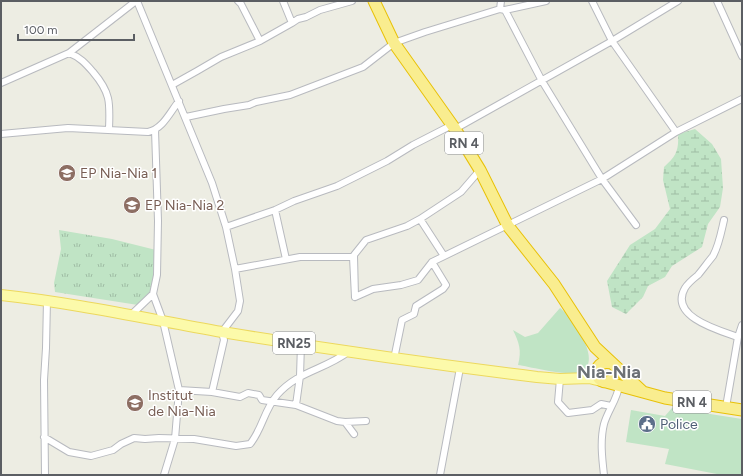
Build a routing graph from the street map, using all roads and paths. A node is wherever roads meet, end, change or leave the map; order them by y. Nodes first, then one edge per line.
1 (137, 1) edge
2 (238, 1) edge
3 (283, 1) edge
4 (352, 1) edge
5 (374, 1) edge
6 (501, 1) edge
7 (546, 1) edge
8 (592, 1) edge
9 (678, 1) edge
10 (717, 1) edge
11 (503, 10) junction
12 (292, 23) junction
13 (260, 41) junction
14 (612, 41) junction
15 (394, 43) junction
16 (70, 53) junction
17 (742, 56) edge
18 (542, 81) junction
19 (1, 83) edge
20 (172, 84) junction
21 (742, 98) edge
22 (179, 101) junction
23 (186, 118) junction
24 (453, 127) junction
25 (109, 129) junction
26 (155, 130) junction
27 (676, 132) junction
28 (1, 134) edge
29 (480, 170) junction
30 (602, 179) junction
31 (275, 210) junction
32 (420, 219) junction
33 (724, 220) dead end
34 (636, 225) dead end
35 (508, 226) junction
36 (226, 227) junction
37 (444, 256) junction
38 (286, 259) junction
39 (432, 262) junction
40 (235, 269) junction
41 (153, 294) junction
42 (1, 295) edge
43 (355, 297) junction
44 (47, 300) junction
45 (131, 315) junction
46 (163, 321) junction
47 (742, 325) edge
48 (222, 332) junction
49 (738, 338) junction
50 (301, 344) junction
51 (595, 347) junction
52 (348, 351) junction
53 (394, 359) junction
54 (613, 364) junction
55 (598, 367) junction
56 (460, 368) junction
57 (300, 376) junction
58 (589, 378) junction
59 (560, 379) junction
60 (604, 381) junction
61 (619, 386) junction
62 (179, 390) junction
63 (212, 392) junction
64 (643, 392) junction
65 (273, 402) junction
66 (296, 405) junction
67 (611, 406) junction
68 (726, 407) junction
69 (742, 410) edge
70 (366, 421) dead end
71 (345, 422) junction
72 (354, 434) dead end
73 (44, 437) junction
74 (175, 439) junction
75 (45, 475) edge
76 (164, 475) edge
77 (440, 475) edge
78 (604, 475) edge

1 - 16 street
1 - 20 street
2 - 13 street
3 - 12 street
4 - 12 street
5 - 15 highway, RN 4
6 - 11 street
7 - 11 street
8 - 14 street
9 - 14 street
10 - 17 street
11 - 15 street
11 - 18 street
12 - 13 street
13 - 20 street
14 - 18 street
14 - 27 street
15 - 23 street
15 - 24 highway, RN 4
16 - 19 street
16 - 25 street
18 - 24 street
18 - 30 street
20 - 22 street
21 - 27 street
22 - 23 street
22 - 26 street
23 - 36 street
24 - 29 highway, RN 4
24 - 31 street
25 - 26 street
25 - 28 street
26 - 41 street
27 - 30 street
29 - 32 street
29 - 35 highway, RN 4
30 - 34 street
30 - 35 street
31 - 36 street
31 - 38 street
32 - 37 street
32 - 43 street
33 - 49 street
35 - 37 street
35 - 51 highway, RN 4
36 - 40 street
37 - 39 street
38 - 40 street
38 - 43 street
39 - 43 street
39 - 53 street
40 - 48 street
41 - 45 street
41 - 46 street
42 - 44 main road, RN25
44 - 45 main road, RN25
44 - 73 street
45 - 46 main road, RN25
46 - 48 main road, RN25
46 - 62 street
47 - 49 street
48 - 50 main road, RN25
48 - 63 street
49 - 68 street
50 - 52 main road, RN25
50 - 57 street
51 - 54 highway, RN 4
51 - 55 highway, RN 4
52 - 53 main road, RN25
52 - 57 street
53 - 56 main road, RN25
54 - 55 highway
54 - 60 highway
54 - 64 highway, RN 4
55 - 58 main road
55 - 60 highway
56 - 59 main road, RN25
56 - 77 street
57 - 65 street
57 - 66 street
58 - 59 main road, RN25
58 - 60 main road, RN25
59 - 67 street
60 - 61 highway, RN 4
61 - 64 highway, RN 4
61 - 67 street
62 - 63 street
62 - 74 street
63 - 65 street
64 - 68 highway, RN 4
65 - 66 street
65 - 74 street
66 - 71 street
67 - 78 street
68 - 69 highway, RN 4
70 - 71 street
71 - 72 street
73 - 74 street
73 - 75 street
74 - 76 street

